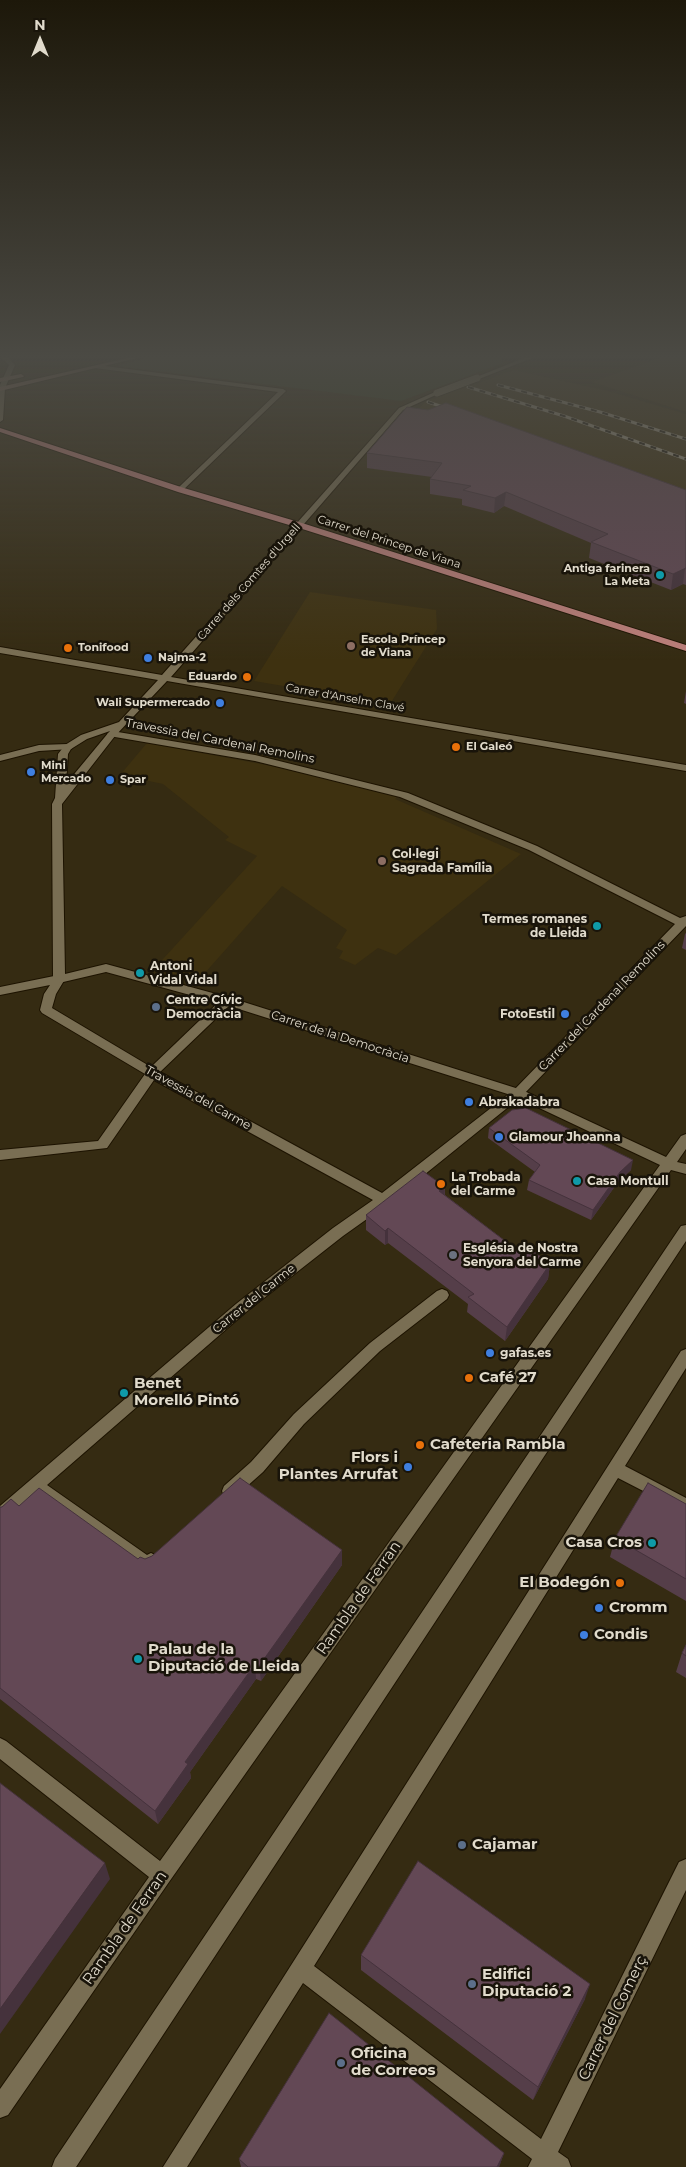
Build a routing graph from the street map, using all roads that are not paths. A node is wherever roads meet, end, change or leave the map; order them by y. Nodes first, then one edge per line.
1 (88, 459) edge
2 (213, 459) edge
3 (357, 459) edge
4 (181, 490) junction
5 (299, 525) junction
6 (686, 648) edge
7 (0, 650) edge
8 (164, 679) junction
9 (122, 723) junction
10 (112, 734) junction
11 (68, 747) junction
12 (0, 758) edge
13 (686, 768) edge
14 (60, 798) junction
15 (684, 921) edge
16 (59, 979) junction
17 (0, 991) edge
18 (227, 1001) junction
19 (152, 1073) junction
20 (518, 1093) junction
21 (686, 1139) edge
22 (0, 1155) edge
23 (669, 1164) junction
24 (686, 1169) edge
25 (383, 1200) junction
26 (686, 1230) edge
27 (442, 1295) dead end
28 (686, 1354) edge
29 (616, 1468) junction
30 (36, 1486) junction
31 (221, 1498) edge
32 (686, 1506) edge
33 (0, 1516) edge
34 (165, 1548) edge
35 (0, 1747) edge
36 (686, 1869) edge
37 (162, 1875) junction
38 (301, 1969) junction
39 (0, 2107) edge
40 (548, 2163) edge
41 (63, 2167) edge
42 (174, 2167) edge

1 - 4 main road, Carrer del Princep de Viana
2 - 4 street
3 - 5 street, Carrer dels Comtes d'Urgell, bridge
4 - 5 main road, Carrer del Princep de Viana
5 - 6 main road, Carrer del Princep de Viana
5 - 8 street, Carrer dels Comtes d'Urgell
7 - 8 street, Carrer d'Anselm Clavé
8 - 9 street, Carrer dels Comtes d'Urgell
8 - 13 street, Carrer d'Anselm Clavé
9 - 10 street, Carrer dels Comtes d'Urgell
9 - 11 street, Carrer dels Comtes d'Urgell
10 - 14 street, Carrer dels Comtes d'Urgell
10 - 15 street, Travessia del Cardenal Remolins
11 - 12 street
11 - 14 street
14 - 16 street
15 - 20 street, Carrer del Cardenal Remolins
16 - 17 street, Carrer de la Democràcia
16 - 18 street, Carrer de la Democràcia
16 - 19 street, Travessia del Carme
18 - 19 street
18 - 20 street, Carrer de la Democràcia
19 - 22 street
19 - 25 street, Travessia del Carme
20 - 23 street, Carrer de la Democràcia
20 - 25 street, Carrer del Carme
21 - 23 street, Rambla de Ferran
23 - 24 street
23 - 37 street, Rambla de Ferran
25 - 30 street, Carrer del Carme
26 - 41 street
27 - 31 street
28 - 29 street
29 - 32 street
29 - 38 street
30 - 33 street, Carrer del Carme
30 - 34 street
35 - 37 street
36 - 40 street, Carrer del Comerç
37 - 39 street, Rambla de Ferran
38 - 40 street
38 - 42 street

